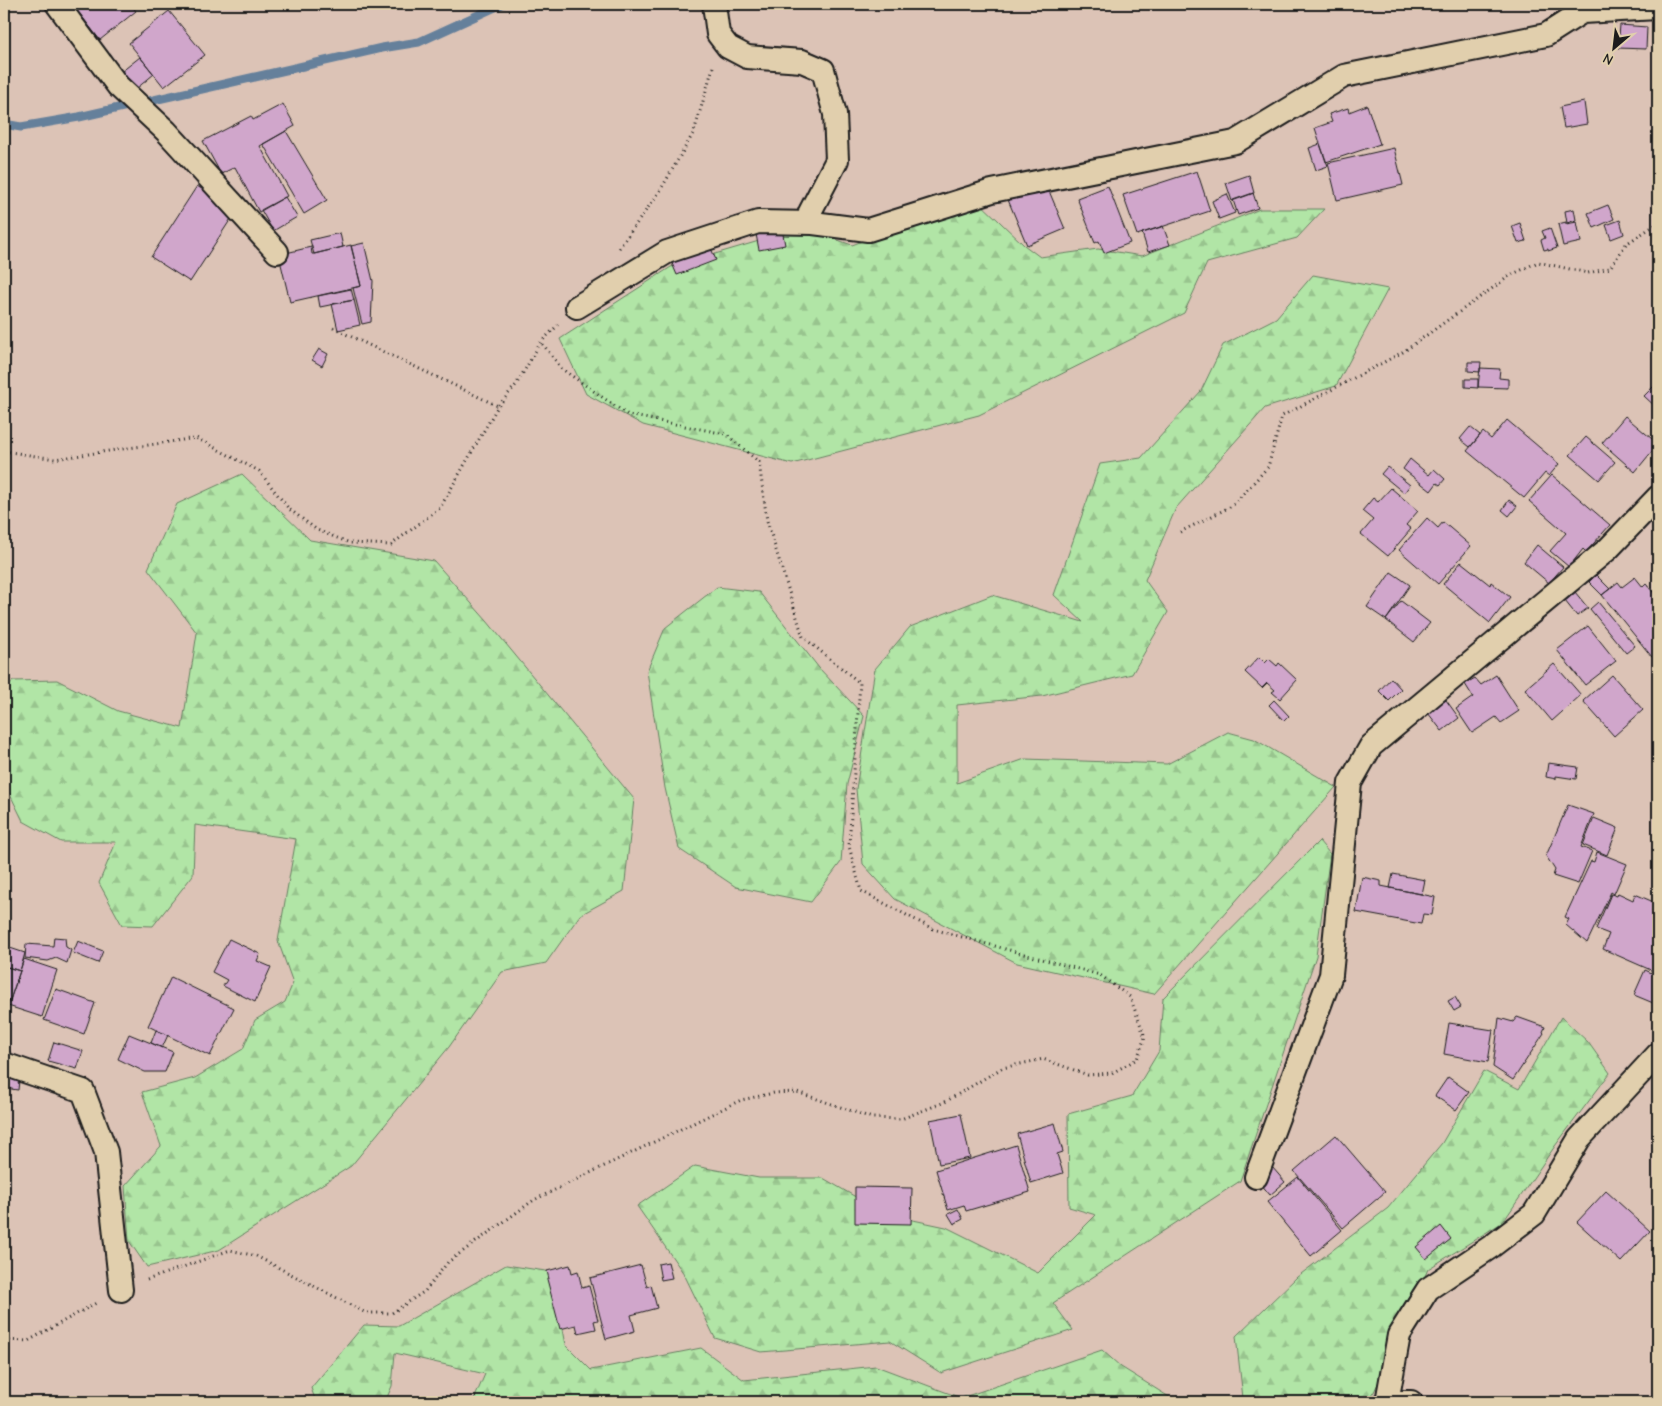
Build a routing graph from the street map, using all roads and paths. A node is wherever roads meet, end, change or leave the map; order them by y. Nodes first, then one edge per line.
1 (57, 4) edge
2 (714, 4) edge
3 (1658, 8) edge
4 (718, 34) junction
5 (813, 223) junction
6 (1658, 223) edge
7 (277, 252) dead end
8 (616, 253) dead end
9 (577, 307) joint
10 (333, 328) dead end
11 (541, 342) junction
12 (498, 406) junction
13 (4, 451) edge
14 (1658, 497) edge
15 (1180, 532) dead end
16 (1658, 1054) edge
17 (4, 1064) edge
18 (1256, 1177) dead end
19 (121, 1290) junction
20 (4, 1340) edge
21 (1387, 1402) edge
22 (1411, 1402) edge

1 - 7 street
2 - 4 street
3 - 5 street
4 - 5 street
4 - 8 path
5 - 9 street
6 - 15 path
9 - 11 path
10 - 12 path
11 - 12 path
11 - 19 path
12 - 13 path
14 - 18 street
16 - 21 street
17 - 19 street
19 - 20 path
21 - 22 street

